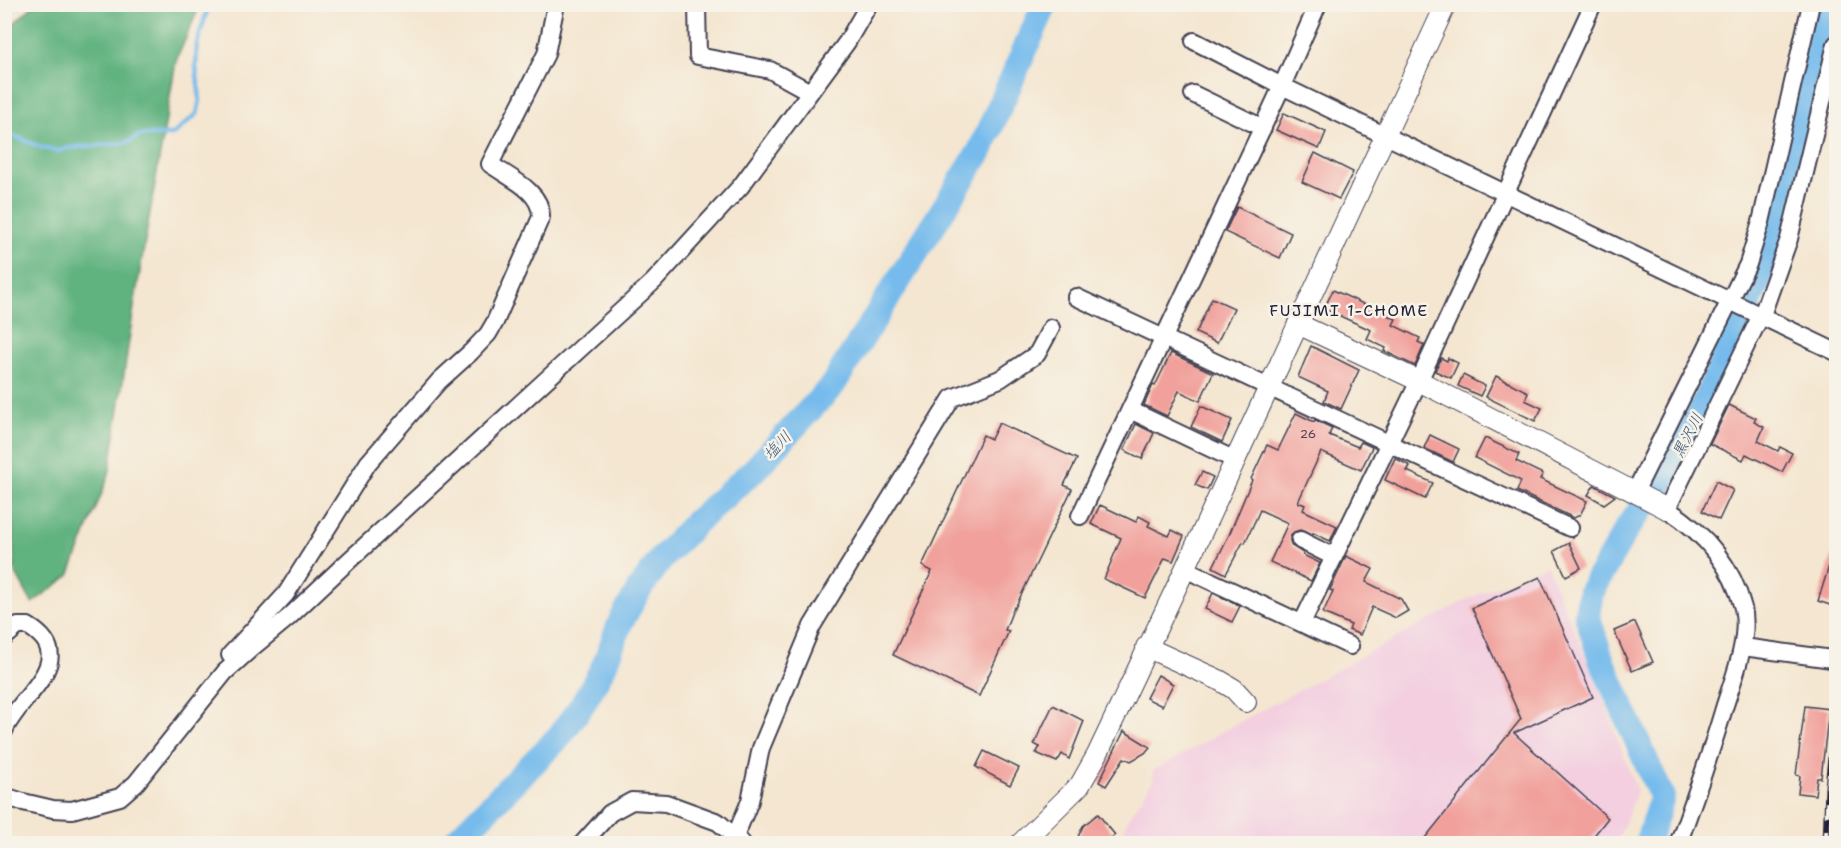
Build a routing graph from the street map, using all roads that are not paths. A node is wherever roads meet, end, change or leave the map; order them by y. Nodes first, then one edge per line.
1 (556, 4) edge
2 (697, 4) edge
3 (869, 4) edge
4 (1318, 4) edge
5 (1446, 4) edge
6 (1593, 4) edge
7 (1811, 4) edge
8 (1194, 41) dead end
9 (1836, 44) edge
10 (1282, 86) junction
11 (810, 92) junction
12 (1193, 94) dead end
13 (1263, 128) junction
14 (1385, 135) junction
15 (1506, 192) junction
16 (1076, 297) dead end
17 (1730, 300) junction
18 (1761, 315) junction
19 (1298, 324) junction
20 (1050, 328) dead end
21 (1164, 338) junction
22 (1836, 352) edge
23 (1419, 381) junction
24 (1269, 387) junction
25 (1130, 410) junction
26 (1388, 443) junction
27 (1235, 460) junction
28 (1635, 492) junction
29 (1667, 509) junction
30 (1080, 516) dead end
31 (1570, 528) dead end
32 (1300, 540) dead end
33 (1334, 557) junction
34 (1185, 569) junction
35 (1302, 623) junction
36 (4, 638) edge
37 (1350, 646) dead end
38 (1146, 647) junction
39 (1743, 647) junction
40 (1832, 659) dead end
41 (1246, 702) dead end
42 (186, 722) junction
43 (4, 731) edge
44 (4, 796) edge
45 (735, 841) edge
46 (582, 843) edge
47 (1020, 843) edge
48 (1678, 843) edge

1 - 42 street
2 - 11 street
3 - 11 street
4 - 10 street
5 - 14 street
6 - 15 street
7 - 17 street
8 - 10 street
9 - 18 street
10 - 13 street
10 - 14 street
11 - 42 street
12 - 13 street
13 - 21 street
14 - 15 street
14 - 19 street
15 - 17 street
15 - 23 street
16 - 21 street
17 - 18 street
17 - 28 street
18 - 22 street
18 - 29 street
19 - 23 street
19 - 24 street
20 - 45 street
21 - 24 street
21 - 25 street
23 - 26 street
23 - 28 street
24 - 26 street
24 - 27 street
25 - 27 street
25 - 30 street
26 - 31 street
26 - 33 street
27 - 34 street
28 - 29 street
29 - 39 street
32 - 33 street
33 - 35 street
34 - 35 street
34 - 38 street
35 - 37 street
36 - 43 street
38 - 41 street
38 - 47 street
39 - 40 street
39 - 48 street
42 - 44 street
45 - 46 street

